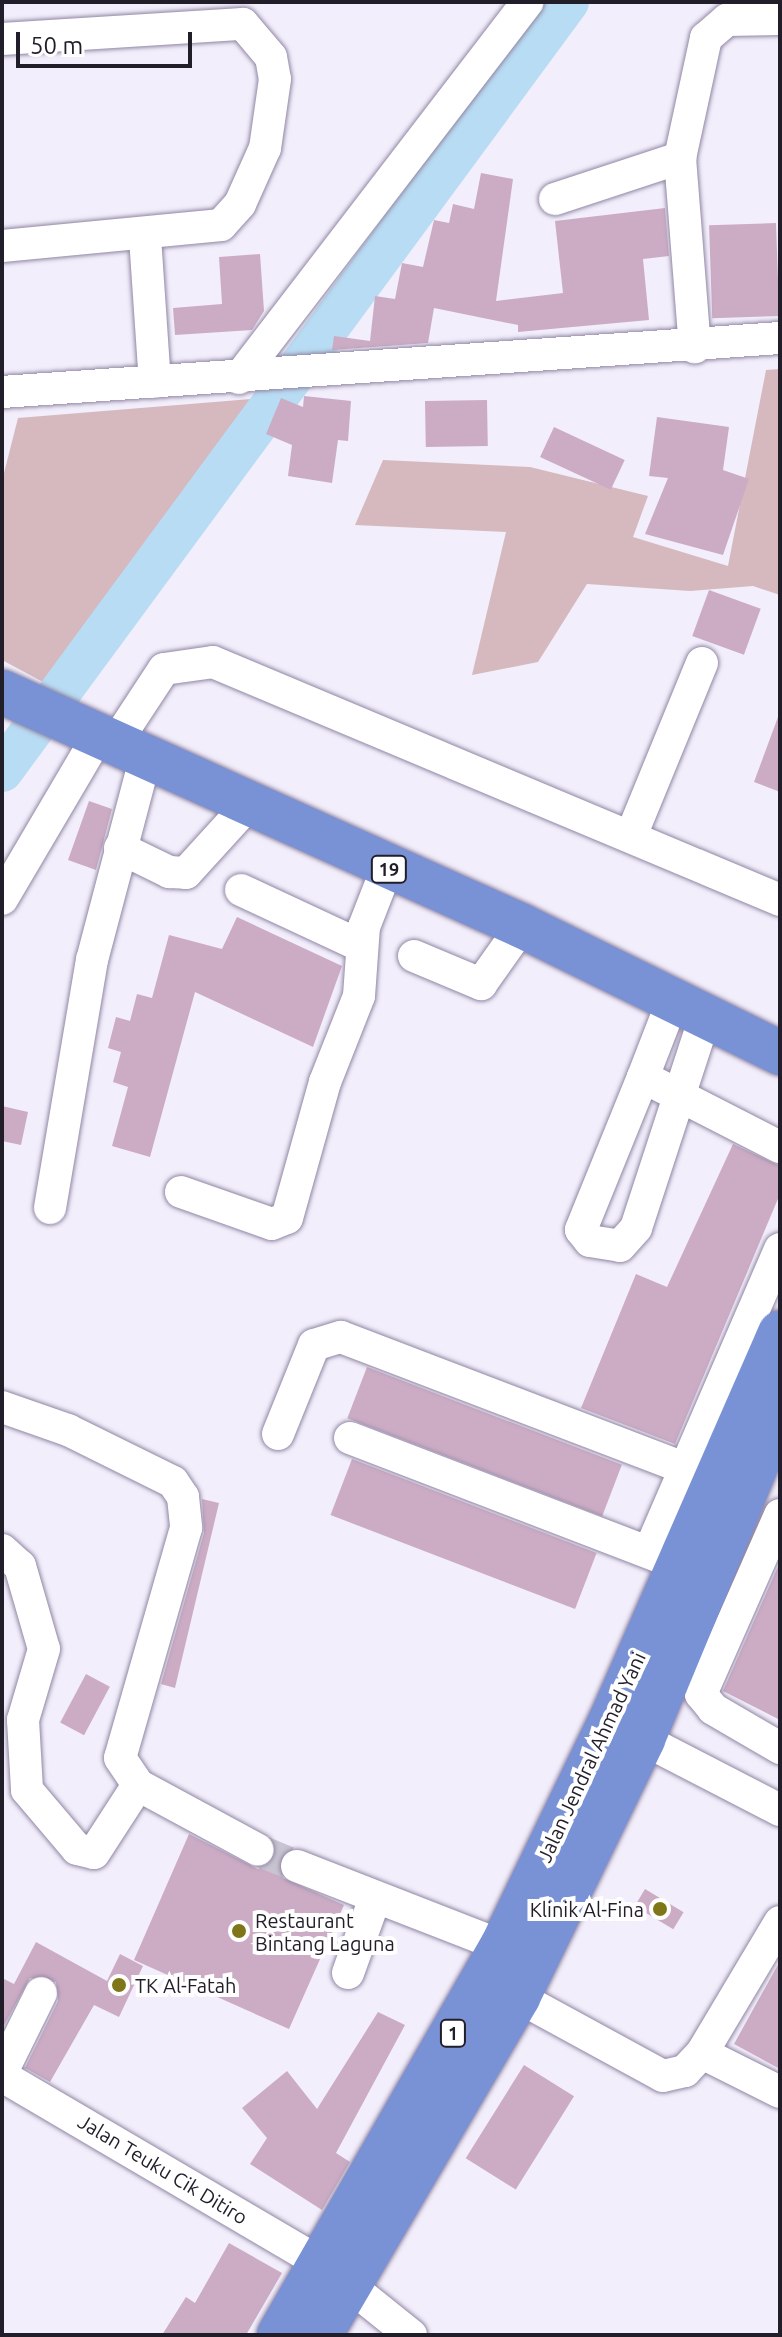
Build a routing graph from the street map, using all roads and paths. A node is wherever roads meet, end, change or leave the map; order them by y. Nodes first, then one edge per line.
1 (528, 2) edge
2 (780, 19) edge
3 (2, 39) edge
4 (680, 158) junction
5 (555, 199) dead end
6 (145, 237) junction
7 (2, 246) edge
8 (780, 338) edge
9 (695, 347) junction
10 (245, 378) junction
11 (155, 382) junction
12 (2, 392) edge
13 (702, 663) dead end
14 (4, 693) edge
15 (121, 744) junction
16 (247, 806) junction
17 (631, 836) junction
18 (120, 848) junction
19 (387, 868) junction
20 (241, 890) dead end
21 (2, 899) edge
22 (780, 900) edge
23 (522, 926) junction
24 (361, 946) junction
25 (414, 956) dead end
26 (706, 1013) junction
27 (780, 1023) edge
28 (780, 1053) edge
29 (780, 1068) edge
30 (643, 1077) junction
31 (681, 1095) junction
32 (780, 1147) edge
33 (181, 1192) dead end
34 (50, 1208) dead end
35 (780, 1249) edge
36 (780, 1332) edge
37 (2, 1407) edge
38 (780, 1408) edge
39 (278, 1434) dead end
40 (350, 1438) dead end
41 (686, 1469) junction
42 (767, 1507) edge
43 (2, 1550) edge
44 (663, 1558) junction
45 (635, 1712) junction
46 (780, 1748) edge
47 (780, 1765) edge
48 (138, 1785) junction
49 (780, 1810) edge
50 (258, 1850) tunnel mouth
51 (297, 1866) tunnel mouth
52 (375, 1898) junction
53 (780, 1922) edge
54 (502, 1946) junction
55 (348, 1973) dead end
56 (41, 1993) dead end
57 (518, 1997) junction
58 (702, 2053) junction
59 (2, 2074) edge
60 (780, 2092) edge
61 (337, 2275) junction
62 (279, 2335) edge
63 (320, 2335) edge
64 (411, 2335) edge

1 - 10 street
2 - 4 street
3 - 6 street
4 - 5 street
4 - 9 street
6 - 7 street
6 - 11 street
8 - 9 street
9 - 10 street
10 - 11 street
11 - 12 street
13 - 17 street
14 - 15 highway, 19
15 - 16 highway, 19
15 - 17 street
15 - 18 street
15 - 21 street
16 - 18 street
16 - 19 highway, 19
17 - 22 street
18 - 34 street
19 - 23 highway, 19
19 - 24 street
20 - 24 street
23 - 25 street
23 - 26 highway, 19
24 - 33 street
26 - 27 highway, 19
26 - 28 highway, 19
26 - 29 highway, 19
26 - 30 street
26 - 31 street
30 - 31 street
30 - 31 street
31 - 32 street
35 - 41 street
36 - 44 highway, Jalan Jendral Ahmad Yani / 1
37 - 48 street
38 - 42 highway, Jalan Jendral Ahmad Yani / 1
39 - 41 street
40 - 44 street
41 - 44 street
42 - 45 highway, Jalan Jendral Ahmad Yani / 1
42 - 46 street
43 - 48 street
44 - 45 highway, Jalan Jendral Ahmad Yani / 1
45 - 47 street
45 - 49 street
45 - 54 highway, Jalan Jendral Ahmad Yani / 1
45 - 57 highway, Jalan Jendral Ahmad Yani / 1
48 - 50 street
51 - 52 street
52 - 54 street
52 - 55 street
53 - 58 street
54 - 61 highway, Jalan Jendral Ahmad Yani / 1
56 - 59 street
57 - 58 street
57 - 61 highway, Jalan Jendral Ahmad Yani / 1
58 - 60 street
59 - 61 street, Jalan Teuku Cik Ditiro
61 - 62 highway, Jalan Jendral Ahmad Yani / 1
61 - 63 highway, Jalan Jendral Ahmad Yani / 1
61 - 64 street, Jalan Teuku Cik Ditiro

